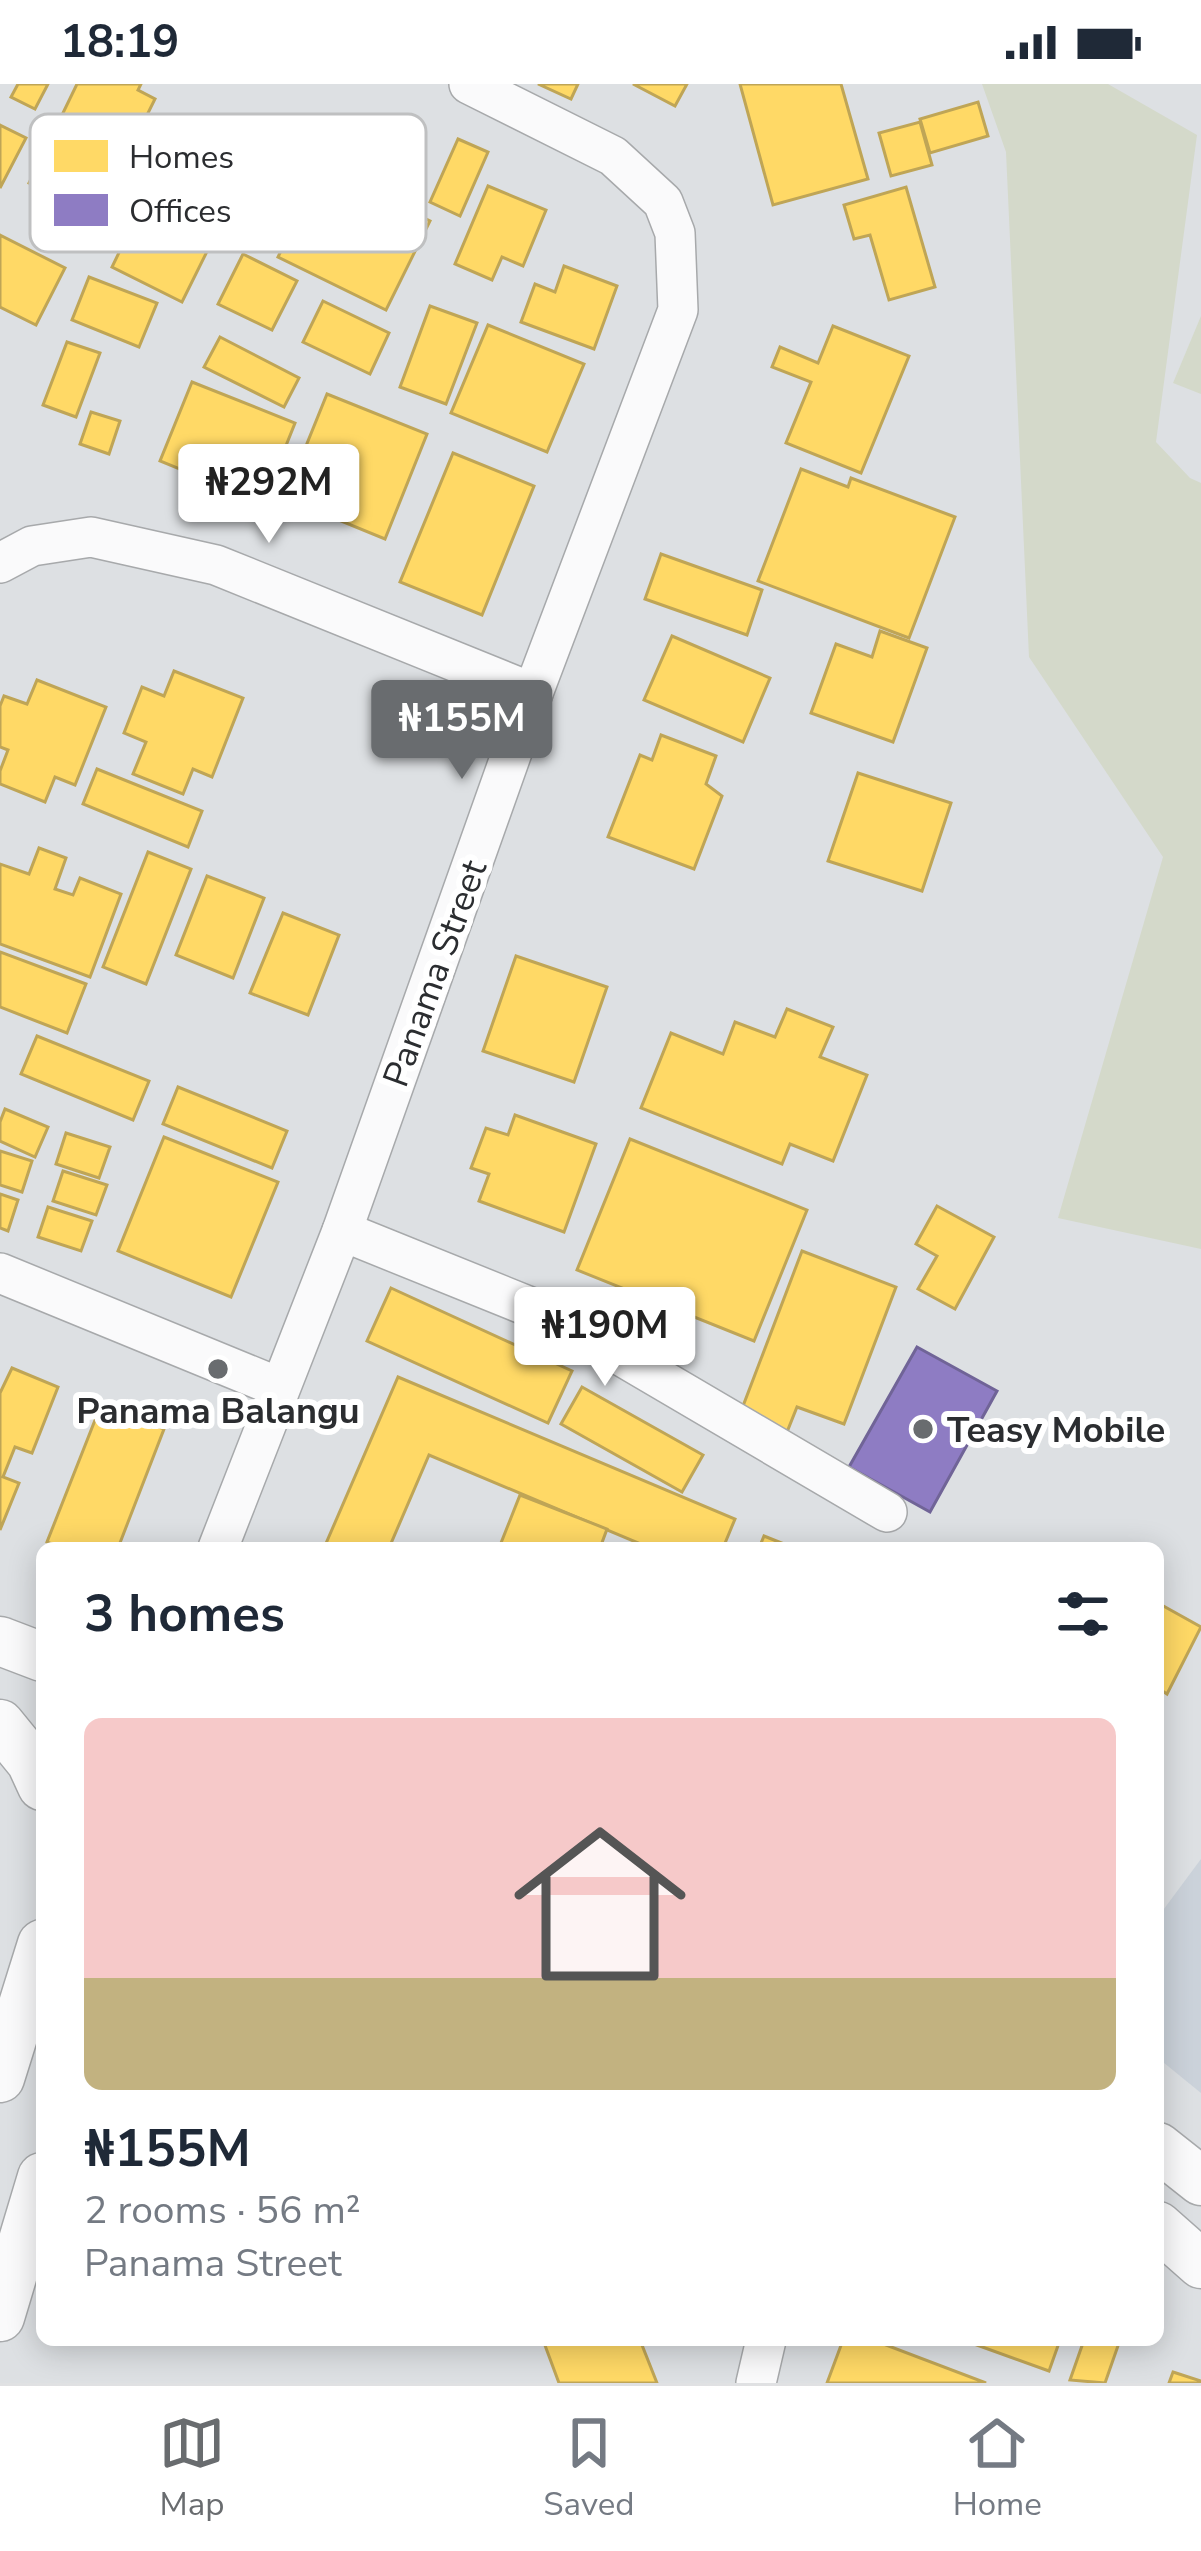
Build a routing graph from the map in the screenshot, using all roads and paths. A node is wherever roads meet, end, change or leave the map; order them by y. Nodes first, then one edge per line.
1 (469, 84) edge
2 (0, 563) edge
3 (533, 693) junction
4 (342, 1231) junction
5 (0, 1274) edge
6 (278, 1387) junction
7 (887, 1512) dead end
8 (220, 1542) edge
9 (0, 1641) edge
10 (36, 1655) edge
11 (0, 1712) edge
12 (0, 1724) edge
13 (36, 1726) edge
14 (36, 1773) edge
15 (36, 1963) edge
16 (0, 2078) edge
17 (1164, 2152) edge
18 (1201, 2181) edge
19 (36, 2197) edge
20 (1164, 2231) edge
21 (1201, 2264) edge
22 (0, 2317) edge
23 (765, 2346) edge
24 (756, 2383) edge

1 - 3 street, Panama Street
2 - 3 street
3 - 4 street, Panama Street
4 - 6 street, Panama Street
4 - 7 street
5 - 6 street
6 - 8 street, Panama Street
9 - 10 street
11 - 13 street
12 - 14 street
15 - 16 street
17 - 18 street
19 - 22 street
20 - 21 street
23 - 24 street

